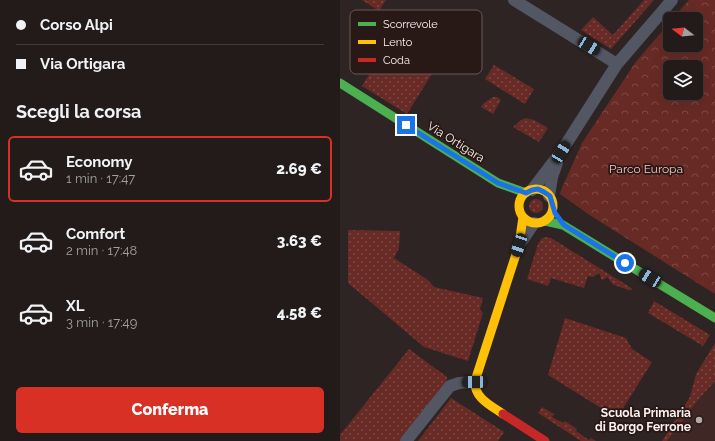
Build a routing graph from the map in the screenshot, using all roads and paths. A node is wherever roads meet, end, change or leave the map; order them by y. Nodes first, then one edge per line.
1 (514, 0) edge
2 (672, 0) edge
3 (617, 64) junction
4 (340, 83) edge
5 (561, 152) junction
6 (498, 183) junction
7 (529, 192) junction
8 (551, 201) junction
9 (519, 204) junction
10 (523, 216) junction
11 (539, 222) junction
12 (564, 225) junction
13 (519, 245) junction
14 (715, 318) edge
15 (474, 385) junction
16 (406, 441) edge
17 (544, 441) edge

1 - 3 street
2 - 3 street
3 - 5 street
4 - 6 street, Via Ortigara
5 - 7 street
5 - 8 street
6 - 7 street, Via Ortigara
6 - 9 street, Via Ortigara
7 - 8 street
7 - 9 street
8 - 11 street
8 - 12 street
9 - 10 street
10 - 11 street
10 - 13 street
11 - 12 street
11 - 13 street
12 - 14 street
13 - 15 street
15 - 16 street
15 - 17 street

